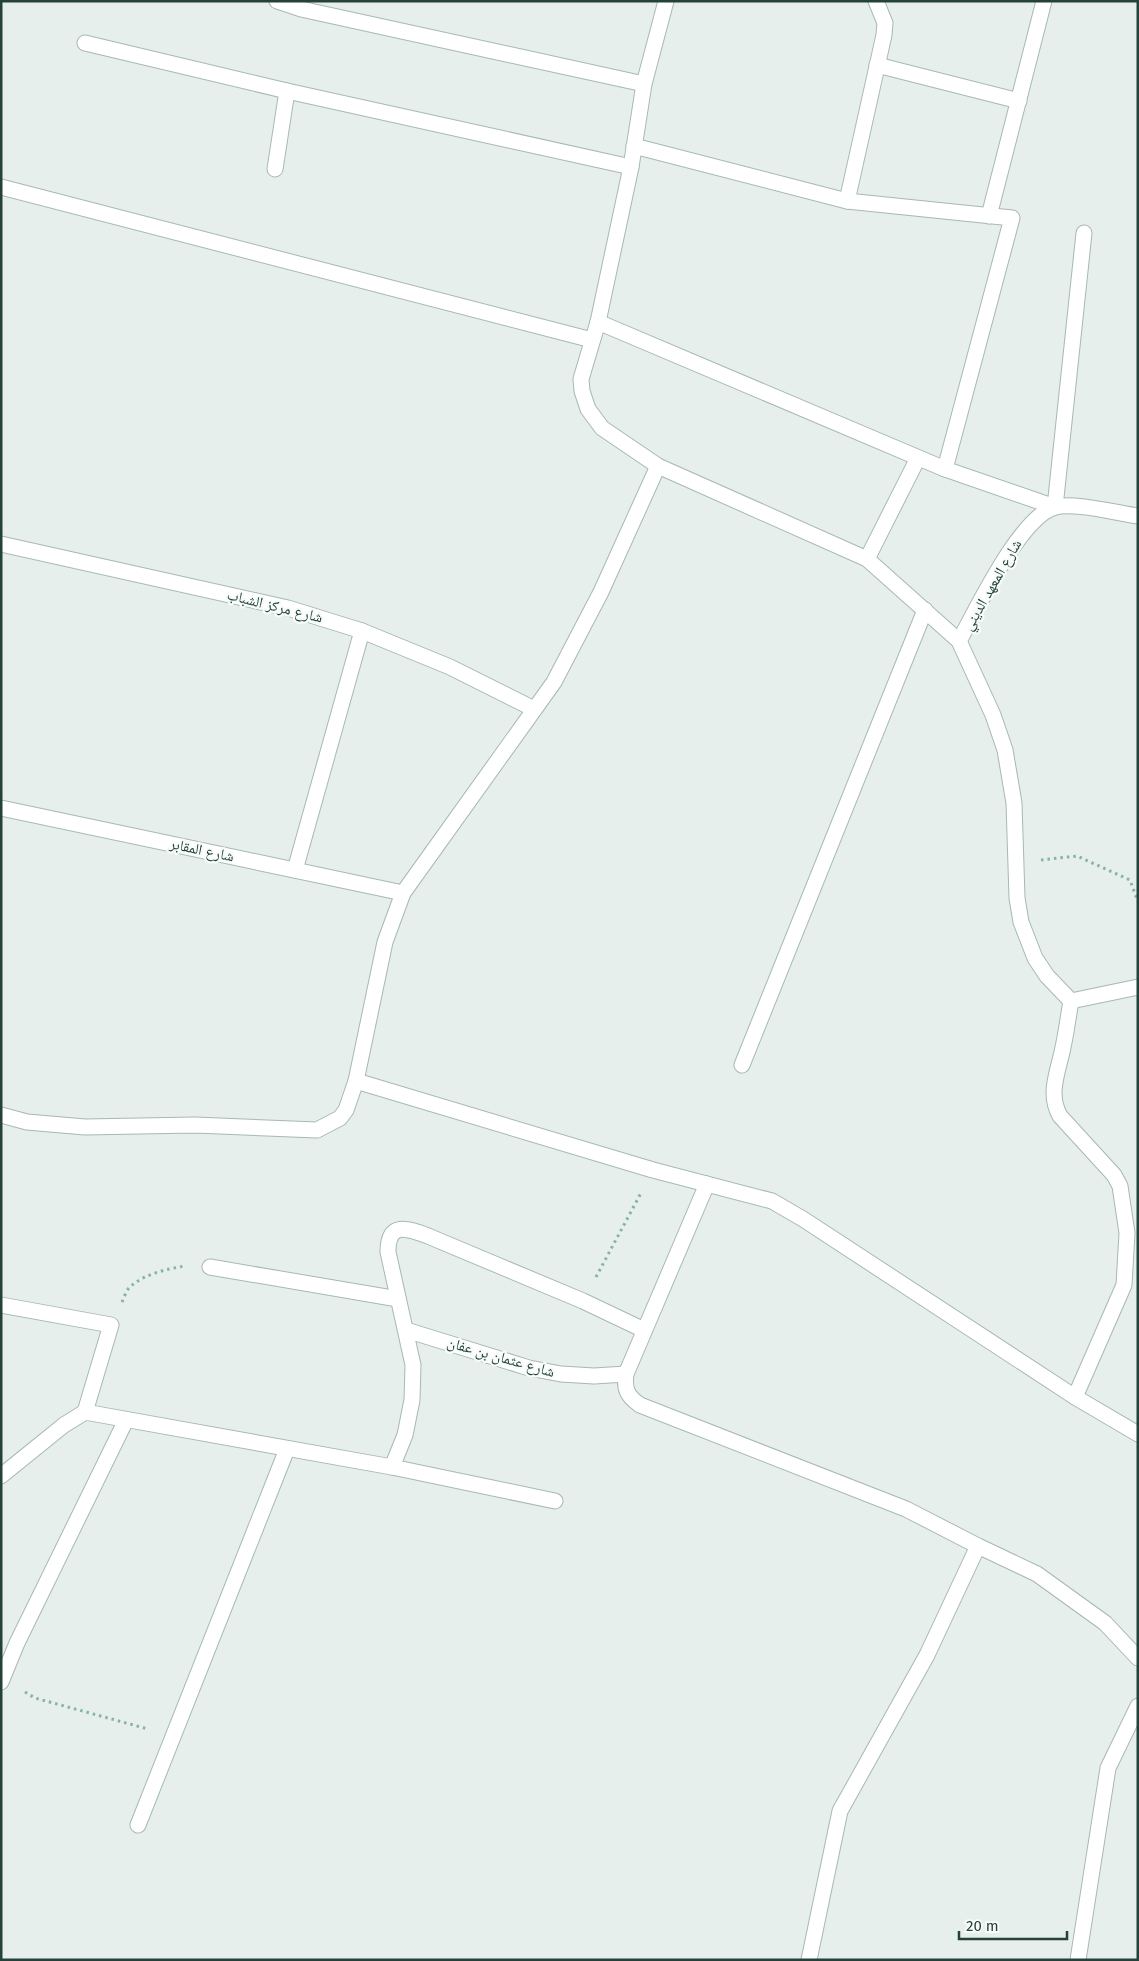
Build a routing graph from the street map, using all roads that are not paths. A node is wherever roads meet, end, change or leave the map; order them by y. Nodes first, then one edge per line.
1 (276, 1) edge
2 (666, 1) edge
3 (876, 1) edge
4 (1044, 1) edge
5 (85, 44) dead end
6 (877, 65) junction
7 (644, 84) junction
8 (287, 91) junction
9 (1019, 101) junction
10 (634, 146) junction
11 (631, 167) junction
12 (275, 168) dead end
13 (1, 187) edge
14 (846, 200) junction
15 (989, 216) junction
16 (1084, 234) dead end
17 (598, 322) junction
18 (592, 340) junction
19 (918, 458) junction
20 (658, 466) junction
21 (945, 469) junction
22 (1054, 507) junction
23 (1138, 516) edge
24 (1, 544) edge
25 (868, 559) junction
26 (926, 610) junction
27 (362, 631) junction
28 (959, 641) junction
29 (534, 709) junction
30 (1, 808) edge
31 (295, 870) junction
32 (403, 893) junction
33 (1138, 987) edge
34 (1071, 1001) junction
35 (742, 1064) dead end
36 (356, 1081) junction
37 (1, 1116) edge
38 (707, 1184) junction
39 (210, 1267) road end
40 (398, 1299) junction
41 (1, 1305) edge
42 (406, 1330) junction
43 (644, 1330) junction
44 (626, 1374) junction
45 (1075, 1397) junction
46 (85, 1412) junction
47 (126, 1420) junction
48 (1138, 1434) edge
49 (287, 1449) junction
50 (392, 1467) junction
51 (1, 1476) edge
52 (555, 1501) dead end
53 (978, 1546) junction
54 (1138, 1658) edge
55 (2, 1681) edge
56 (1138, 1706) edge
57 (138, 1825) dead end
58 (809, 1960) edge
59 (1078, 1960) edge

1 - 7 street
2 - 7 street
3 - 6 street
4 - 9 street
5 - 8 street
6 - 9 street
6 - 14 street
7 - 10 street
8 - 11 street
8 - 12 street
9 - 15 street
10 - 11 street
10 - 14 street
11 - 17 street
13 - 18 street
14 - 15 street
15 - 21 street
16 - 22 street
17 - 18 street
17 - 19 street
18 - 20 street
19 - 21 street
19 - 25 street
20 - 25 street
20 - 29 street
21 - 22 street
22 - 23 street
22 - 28 street, شارع المعهد الديني
24 - 27 street, شارع مركز الشباب
25 - 26 street
26 - 28 street
26 - 35 street
27 - 29 street, شارع مركز الشباب
27 - 31 street
28 - 34 street
29 - 32 street
30 - 31 street, شارع المقابر
31 - 32 street, شارع المقابر
32 - 36 street
33 - 34 street
34 - 45 street
36 - 37 street
36 - 38 street
38 - 43 street
38 - 45 street
39 - 40 street
40 - 42 street
40 - 43 street
41 - 46 street
42 - 44 street, شارع عثمان بن عفان
42 - 50 street
43 - 44 street
44 - 53 street
45 - 48 street
46 - 47 street
46 - 51 street
47 - 49 street
47 - 55 street
49 - 50 street
49 - 57 street
50 - 52 street
53 - 54 street
53 - 58 street
56 - 59 street

